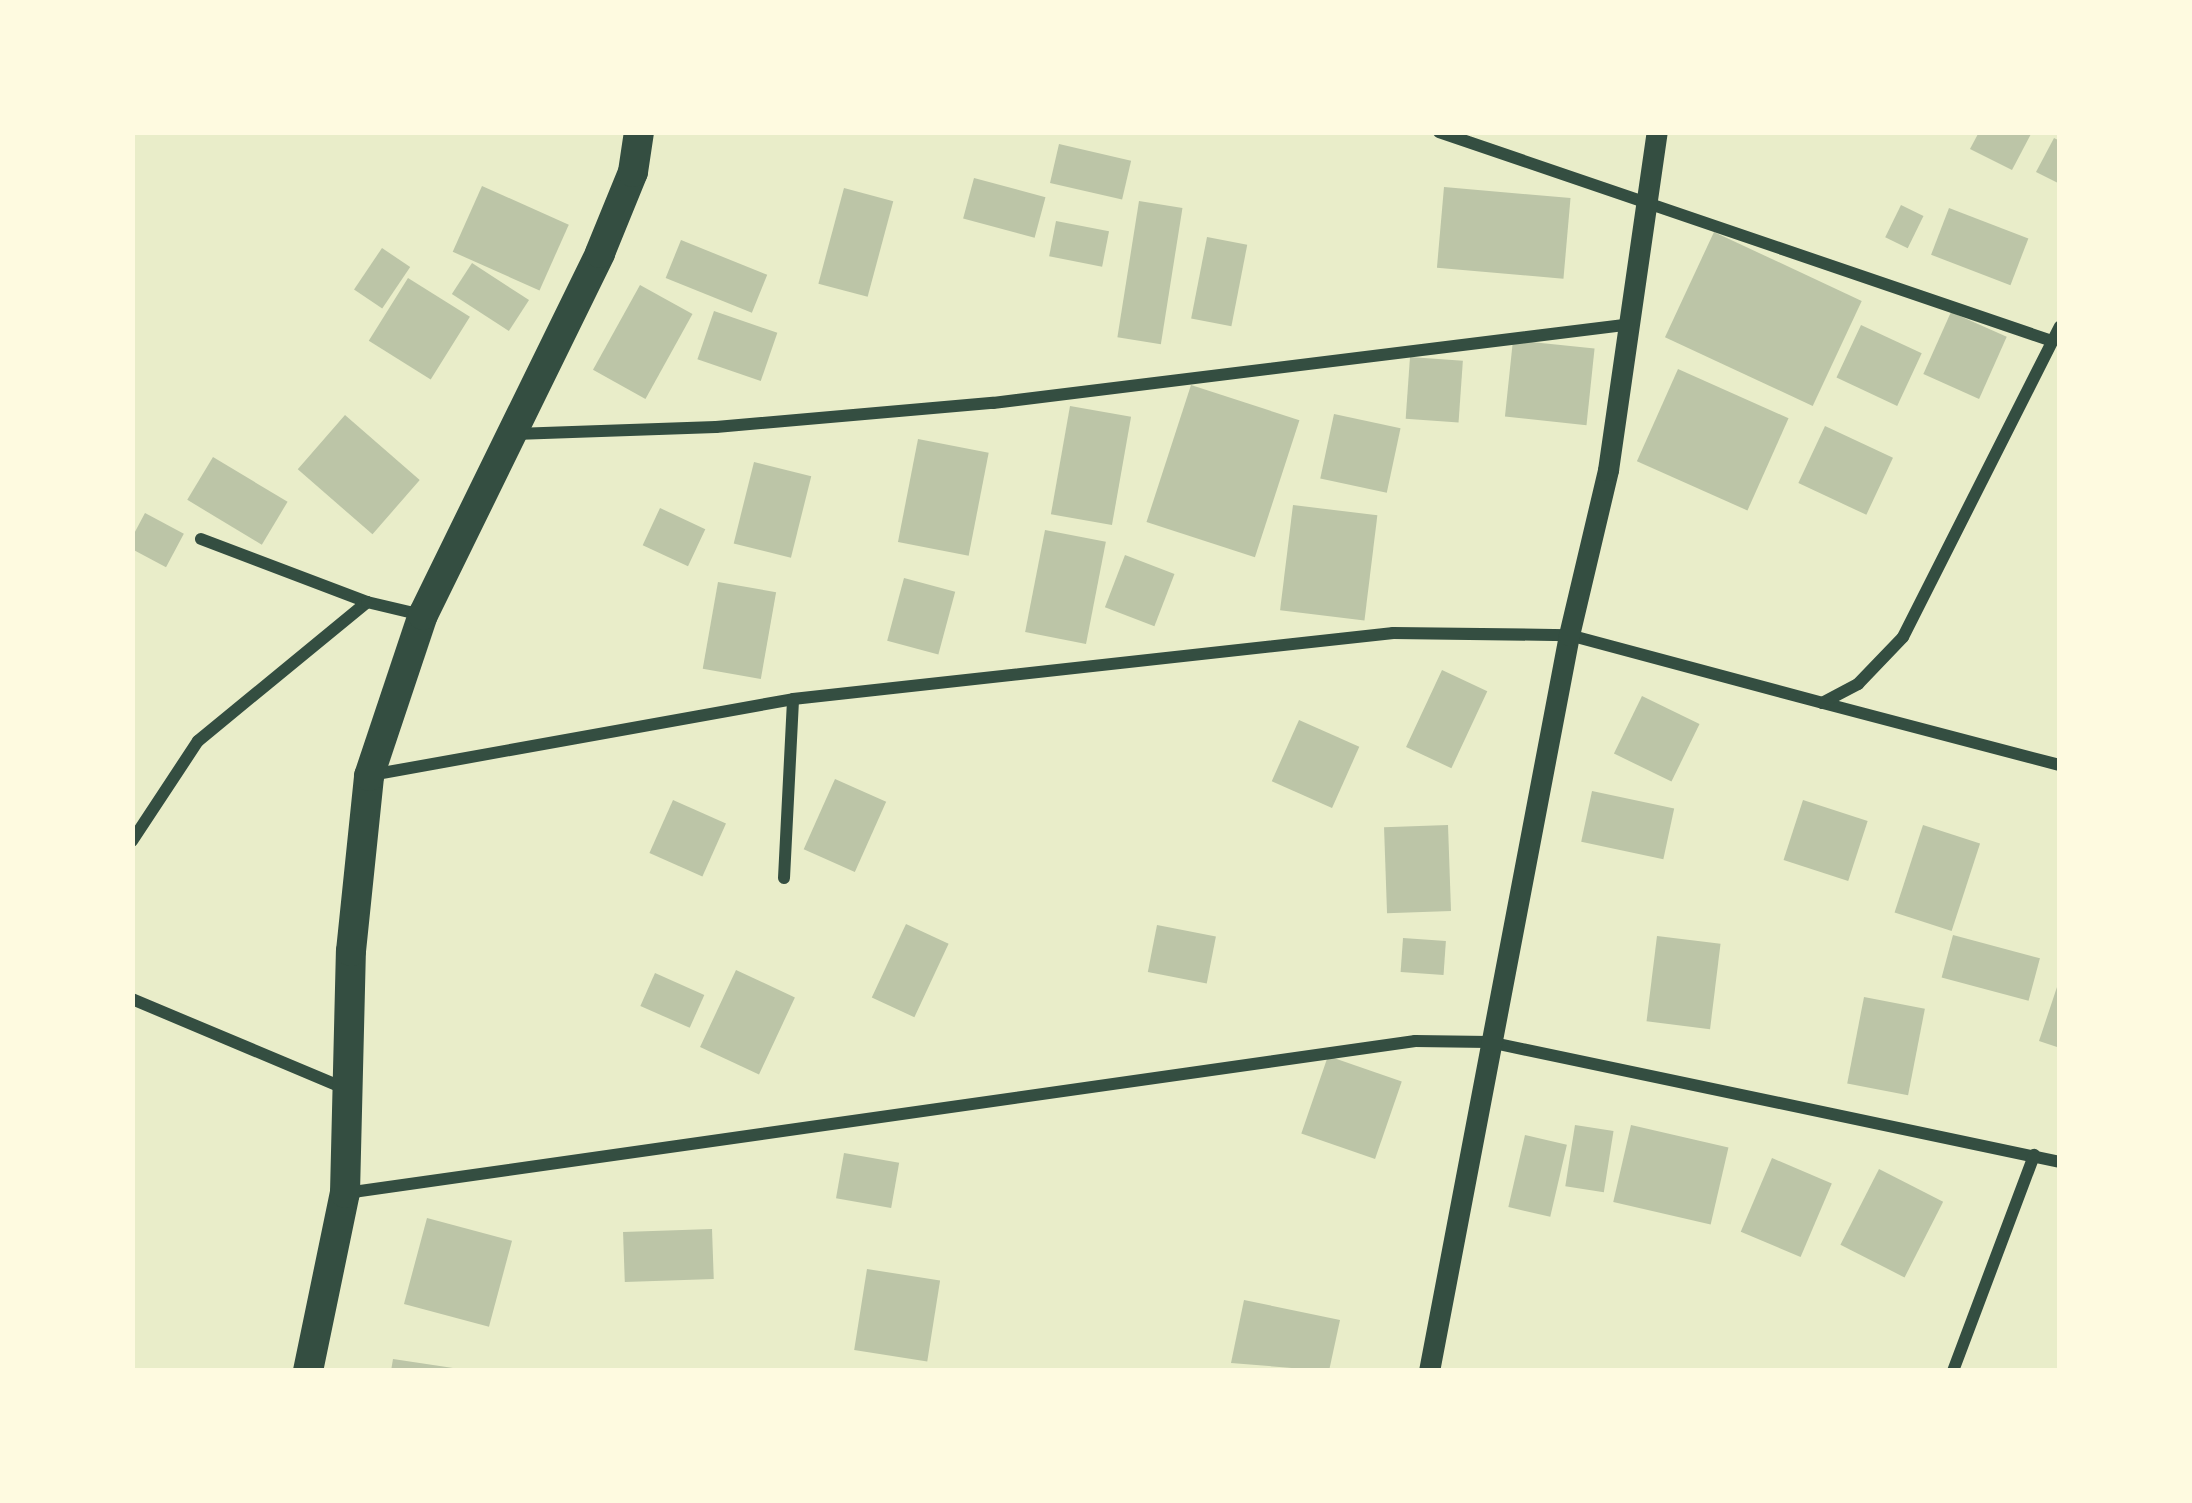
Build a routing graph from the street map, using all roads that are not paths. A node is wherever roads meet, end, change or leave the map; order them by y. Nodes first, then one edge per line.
1 (639, 132) edge
2 (1439, 132) edge
3 (1657, 132) edge
4 (1645, 202) junction
5 (1633, 324) junction
6 (2060, 326) edge
7 (2052, 341) junction
8 (508, 434) junction
9 (201, 539) dead end
10 (367, 602) junction
11 (423, 615) junction
12 (1569, 635) junction
13 (793, 699) junction
14 (1822, 703) junction
15 (2060, 765) edge
16 (368, 776) junction
17 (132, 842) edge
18 (784, 878) dead end
19 (132, 999) edge
20 (1489, 1042) junction
21 (349, 1091) junction
22 (2034, 1155) junction
23 (2060, 1162) edge
24 (345, 1193) junction
25 (308, 1371) edge
26 (1429, 1371) edge
27 (1953, 1371) edge

1 - 8 highway
2 - 4 street
3 - 4 street
4 - 5 street
4 - 7 street
5 - 8 street
5 - 12 street
6 - 7 street
7 - 14 street
8 - 11 highway
9 - 10 street
10 - 11 street
10 - 17 street
11 - 16 highway
12 - 13 street
12 - 14 street
12 - 20 street
13 - 16 street
13 - 18 street
14 - 15 street
16 - 21 highway
19 - 21 street
20 - 22 street
20 - 24 street
20 - 26 street
21 - 24 highway
22 - 23 street
22 - 27 street
24 - 25 highway

